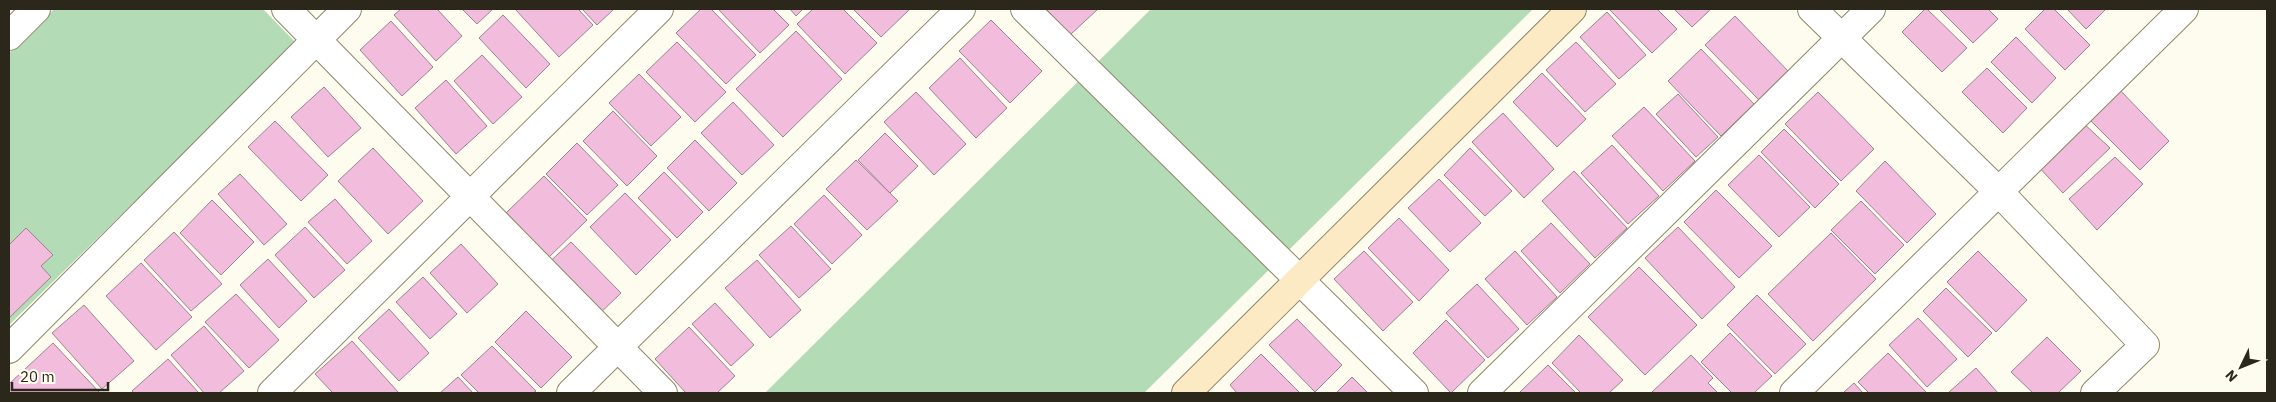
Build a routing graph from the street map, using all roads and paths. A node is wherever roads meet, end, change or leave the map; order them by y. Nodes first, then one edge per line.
1 (36, 9) edge
2 (286, 9) edge
3 (347, 9) edge
4 (658, 9) edge
5 (961, 9) edge
6 (1025, 9) edge
7 (1572, 9) edge
8 (1812, 9) edge
9 (1871, 9) edge
10 (2184, 9) edge
11 (9, 36) edge
12 (1841, 38) junction
13 (316, 40) junction
14 (1998, 192) junction
15 (469, 196) junction
16 (1301, 280) junction
17 (616, 346) junction
18 (9, 349) edge
19 (272, 393) edge
20 (571, 393) edge
21 (662, 393) edge
22 (1186, 393) edge
23 (1414, 393) edge
24 (1482, 393) edge
25 (1794, 393) edge
26 (2094, 393) edge

1 - 11 street
2 - 13 street
3 - 13 street
4 - 15 street
5 - 17 street
6 - 16 street
7 - 16 street
8 - 12 street
9 - 12 street
10 - 14 street
12 - 14 street
12 - 24 street
13 - 15 street
13 - 18 street
14 - 25 street
14 - 26 street
15 - 17 street
15 - 19 street
16 - 22 street
16 - 23 street
17 - 20 street
17 - 21 street

